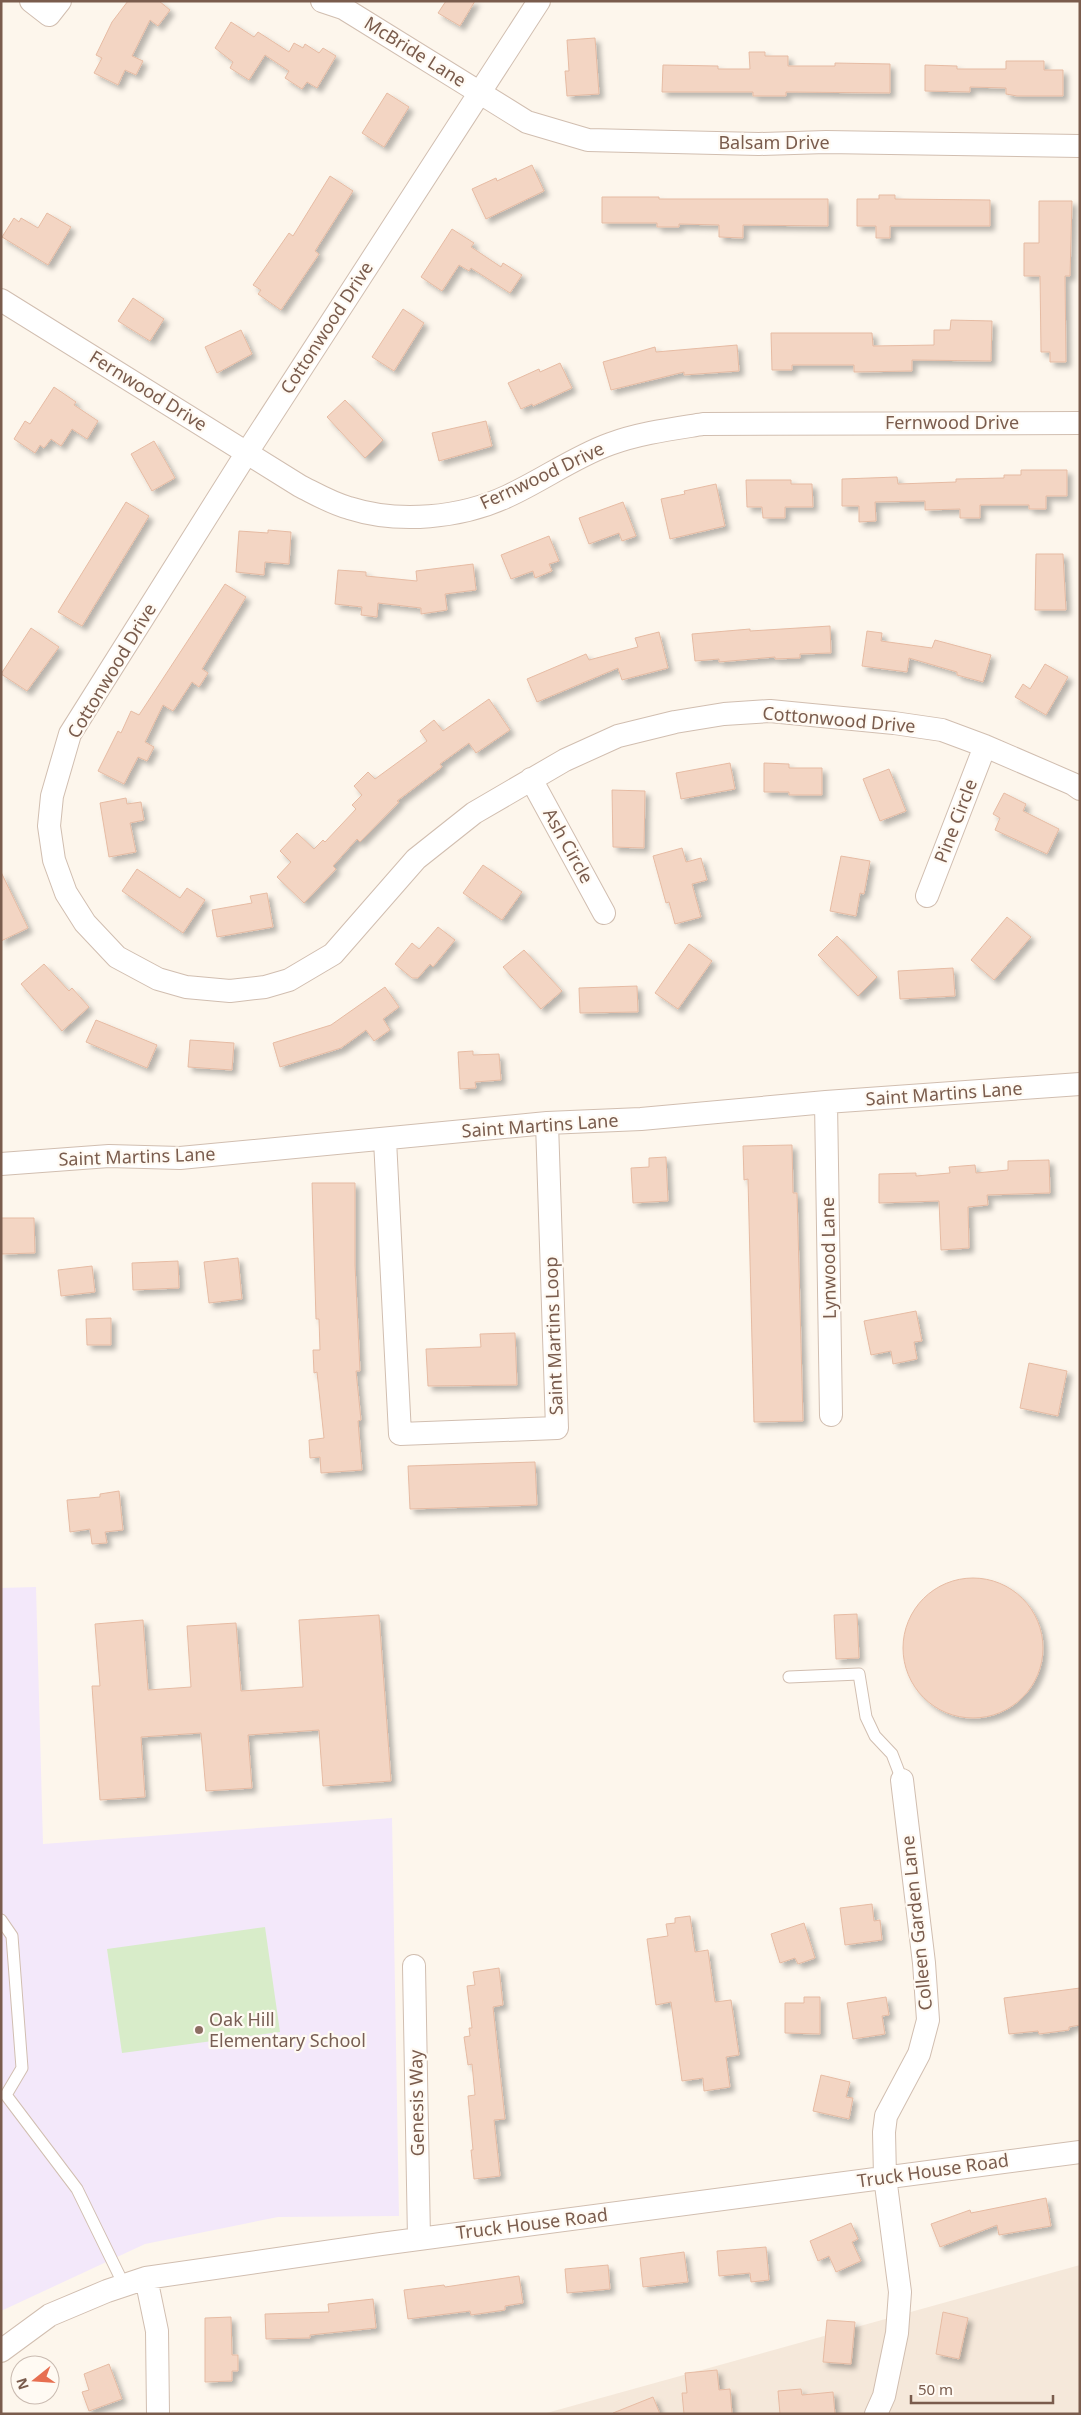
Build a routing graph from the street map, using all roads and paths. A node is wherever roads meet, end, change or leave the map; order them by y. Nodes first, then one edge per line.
1 (31, 1) edge
2 (60, 1) edge
3 (539, 1) edge
4 (337, 4) edge
5 (479, 92) junction
6 (1080, 146) edge
7 (1, 300) edge
8 (1080, 424) edge
9 (246, 454) junction
10 (985, 746) junction
11 (531, 779) junction
12 (1078, 781) edge
13 (927, 896) dead end
14 (604, 913) dead end
15 (1080, 1084) edge
16 (826, 1102) junction
17 (547, 1123) junction
18 (385, 1140) junction
19 (1, 1164) edge
20 (831, 1415) dead end
21 (789, 1678) dead end
22 (902, 1780) joint
23 (1, 1920) edge
24 (414, 1966) dead end
25 (4, 2095) edge
26 (1080, 2152) edge
27 (885, 2177) junction
28 (419, 2239) junction
29 (146, 2278) junction
30 (124, 2285) junction
31 (1, 2351) edge
32 (158, 2414) edge
33 (876, 2414) edge

1 - 2 street
3 - 5 street, Cottonwood Drive
4 - 5 street, McBride Lane
5 - 6 street, Balsam Drive
5 - 9 street, Cottonwood Drive
7 - 9 street, Fernwood Drive
8 - 9 street, Fernwood Drive
9 - 11 street, Cottonwood Drive
10 - 11 street, Cottonwood Drive
10 - 12 street, Cottonwood Drive
10 - 13 street, Pine Circle
11 - 14 street, Ash Circle
15 - 16 street, Saint Martins Lane
16 - 17 street, Saint Martins Lane
16 - 20 street, Lynwood Lane
17 - 18 street, Saint Martins Lane
17 - 18 street, Saint Martins Loop
18 - 19 street, Saint Martins Lane
21 - 22 lane
22 - 27 street, Colleen Garden Lane
23 - 25 lane
24 - 28 street, Genesis Way
25 - 30 lane
26 - 27 street, Truck House Road
27 - 28 street, Truck House Road
27 - 33 street, Colleen Garden Lane
28 - 29 street, Truck House Road
29 - 30 street, Truck House Road
29 - 32 street
30 - 31 street, Truck House Road

